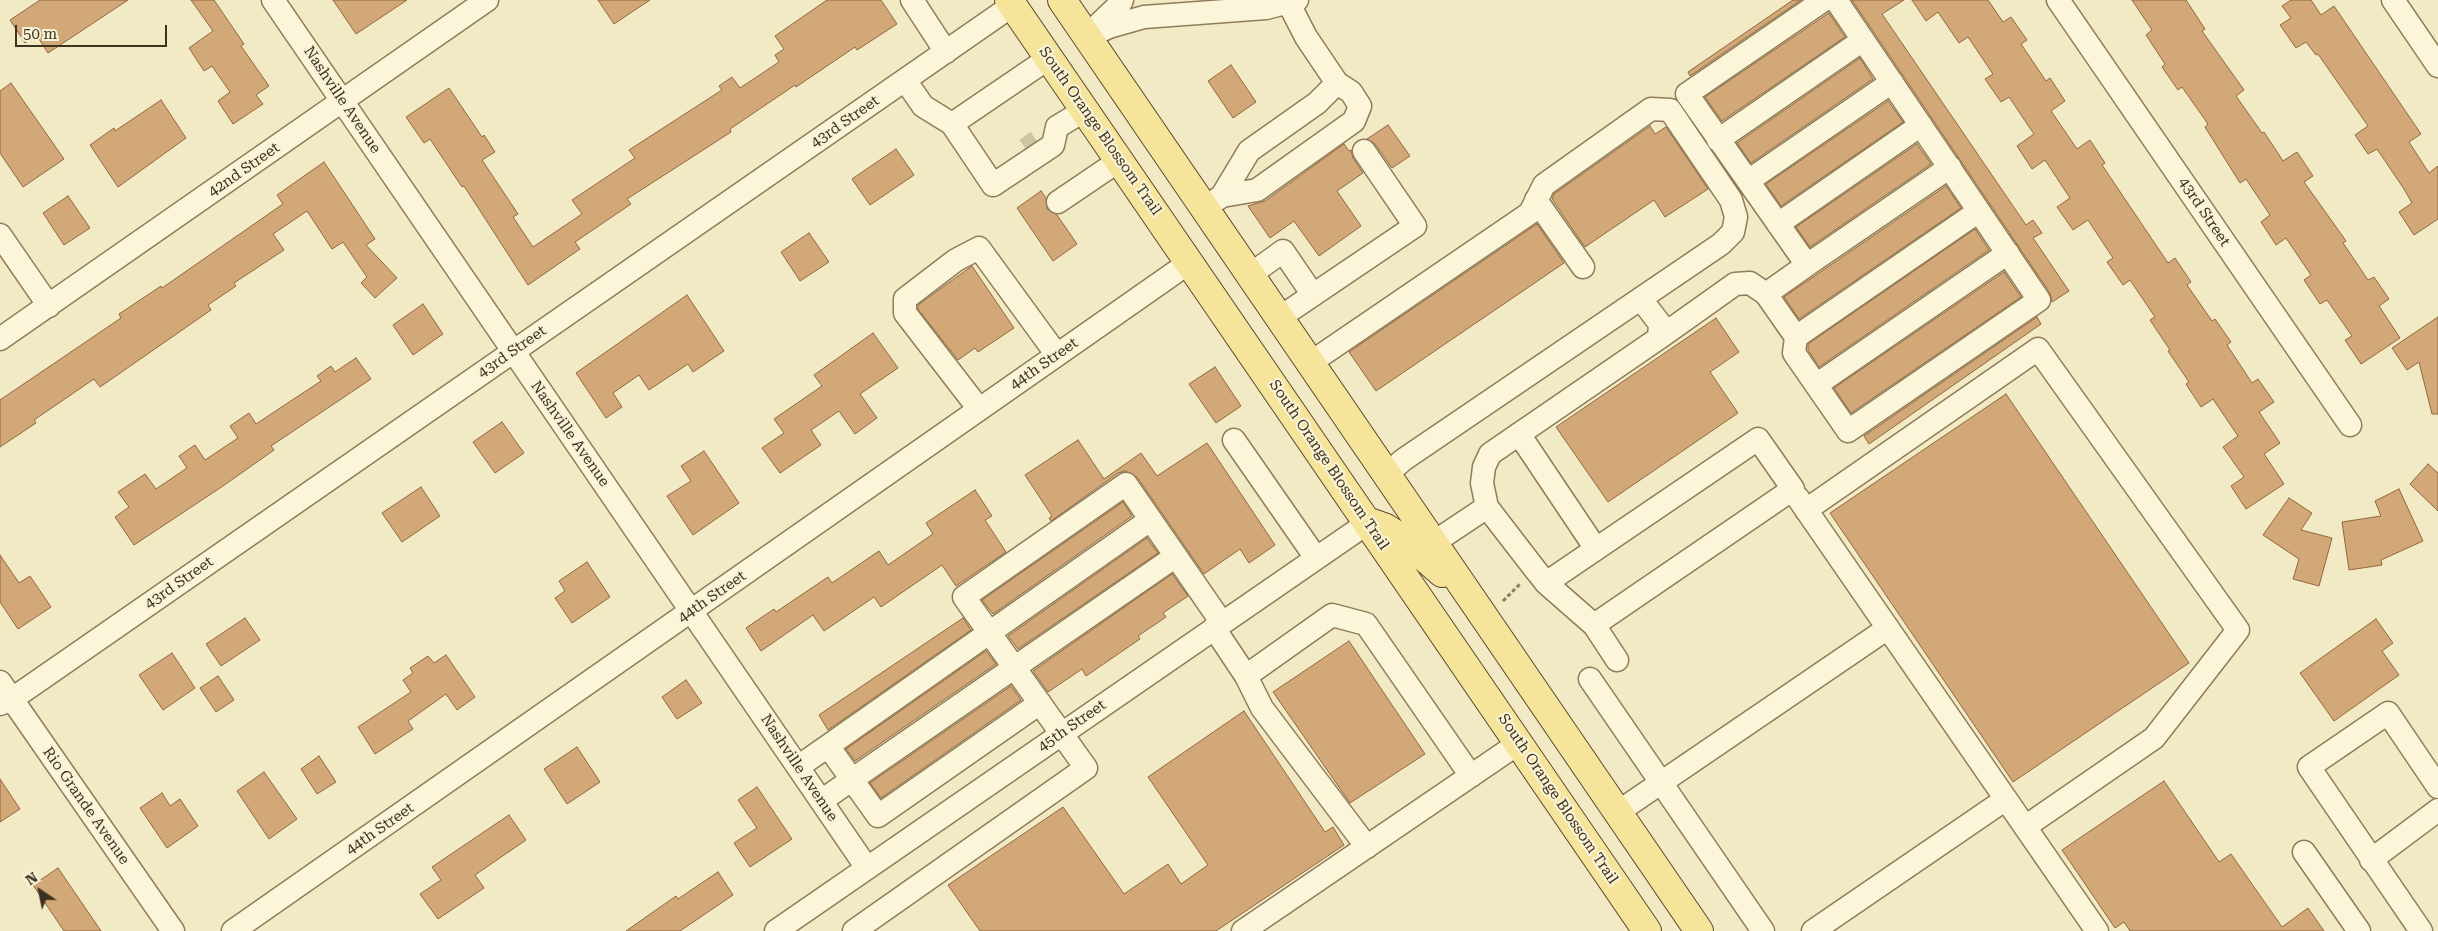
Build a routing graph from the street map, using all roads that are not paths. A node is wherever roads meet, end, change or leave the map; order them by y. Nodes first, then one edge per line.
1 (274, 0) edge
2 (487, 0) edge
3 (1062, 0) edge
4 (1824, 0) edge
5 (1836, 0) edge
6 (2058, 0) edge
7 (2392, 0) edge
8 (915, 1) edge
9 (1293, 1) edge
10 (1121, 2) edge
11 (1011, 3) edge
12 (1087, 37) junction
13 (1863, 40) junction
14 (946, 52) junction
15 (1049, 58) junction
16 (2438, 66) edge
17 (905, 80) junction
18 (1892, 82) junction
19 (1337, 83) junction
20 (343, 101) junction
21 (1085, 110) junction
22 (952, 124) junction
23 (1921, 125) junction
24 (1057, 127) junction
25 (1718, 140) junction
26 (1364, 151) dead end
27 (1027, 153) junction
28 (1120, 160) junction
29 (1950, 167) junction
30 (1748, 181) junction
31 (1536, 200) junction
32 (1058, 202) dead end
33 (1213, 202) junction
34 (1979, 211) junction
35 (1778, 224) junction
36 (0, 235) edge
37 (2008, 253) junction
38 (1190, 262) junction
39 (1806, 265) junction
40 (1583, 267) dead end
41 (1250, 275) junction
42 (1766, 294) junction
43 (1313, 295) junction
44 (1642, 299) junction
45 (49, 306) junction
46 (1279, 318) junction
47 (1796, 337) junction
48 (1659, 338) junction
49 (0, 339) edge
50 (513, 351) junction
51 (1057, 355) junction
52 (1310, 363) junction
53 (1816, 385) junction
54 (980, 409) junction
55 (2350, 425) dead end
56 (1519, 434) junction
57 (1310, 436) junction
58 (1234, 440) dead end
59 (1386, 475) junction
60 (1793, 489) junction
61 (1487, 507) junction
62 (1806, 510) junction
63 (1150, 520) junction
64 (1369, 522) junction
65 (1433, 543) junction
66 (1596, 549) junction
67 (1176, 556) junction
68 (1316, 558) junction
69 (1546, 583) junction
70 (1473, 600) junction
71 (692, 611) junction
72 (1594, 625) junction
73 (1218, 626) junction
74 (1888, 628) junction
75 (990, 632) junction
76 (1618, 660) dead end
77 (1014, 667) junction
78 (1246, 676) junction
79 (1590, 679) dead end
80 (4, 695) edge
81 (1040, 703) junction
82 (1062, 733) junction
83 (1519, 743) junction
84 (828, 746) junction
85 (798, 767) junction
86 (1470, 776) junction
87 (852, 779) junction
88 (1661, 783) junction
89 (2438, 787) edge
90 (2006, 799) junction
91 (821, 800) junction
92 (2438, 810) edge
93 (1618, 812) junction
94 (2026, 827) junction
95 (1367, 847) junction
96 (2304, 852) dead end
97 (2372, 860) junction
98 (867, 868) junction
99 (172, 931) edge
100 (233, 931) edge
101 (776, 931) edge
102 (854, 931) edge
103 (1243, 931) edge
104 (1647, 931) edge
105 (1700, 931) edge
106 (1763, 931) edge
107 (1813, 931) edge
108 (2097, 931) edge
109 (2359, 931) edge
110 (2421, 931) edge

1 - 20 street, Nashville Avenue
2 - 20 street, 42nd Street
3 - 12 main road
4 - 25 street
5 - 13 street
6 - 55 street, 43rd Street
7 - 16 street
8 - 14 street
9 - 12 street
9 - 19 street
10 - 12 street
11 - 14 street, 43rd Street
11 - 15 main road, South Orange Blossom Trail
12 - 33 main road
13 - 18 street
13 - 25 street
14 - 17 street, 43rd Street
15 - 21 main road, South Orange Blossom Trail
15 - 22 street
17 - 22 street
17 - 50 street, 43rd Street
18 - 23 street
18 - 30 street
19 - 33 street
19 - 33 street
20 - 45 street, 42nd Street
20 - 50 street, Nashville Avenue
21 - 24 street
21 - 28 main road, South Orange Blossom Trail
22 - 27 street
23 - 29 street
23 - 35 street
24 - 27 street
24 - 27 street
25 - 30 street
26 - 43 street
28 - 32 street
28 - 38 main road, South Orange Blossom Trail
29 - 34 street
29 - 39 street
30 - 35 street
31 - 40 street
31 - 44 street
31 - 52 street
33 - 41 main road
34 - 37 street
34 - 47 street
35 - 39 street
36 - 45 street
37 - 53 street
37 - 53 street
38 - 51 street, 44th Street
38 - 57 main road, South Orange Blossom Trail
39 - 42 street
41 - 43 street
41 - 46 main road
42 - 47 street
42 - 48 street
43 - 46 street
44 - 48 street
44 - 59 street
45 - 49 street, 42nd Street
46 - 52 main road
47 - 53 street
48 - 56 street
50 - 71 street, Nashville Avenue
50 - 80 street, 43rd Street
51 - 54 street, 44th Street
51 - 54 street
52 - 59 main road
54 - 71 street, 44th Street
56 - 61 street
56 - 66 street
57 - 59 main road
57 - 64 main road, South Orange Blossom Trail
58 - 68 street
59 - 65 main road
60 - 62 street
60 - 66 street
60 - 72 street
61 - 65 street
61 - 69 street
62 - 74 street
62 - 94 street
63 - 67 street
63 - 75 street
63 - 75 street
64 - 68 street, 45th Street
64 - 70 main road
64 - 83 main road, South Orange Blossom Trail
65 - 70 main road
66 - 69 street
67 - 73 street
67 - 77 street
68 - 73 street, 45th Street
69 - 72 street
70 - 93 main road
71 - 85 street, Nashville Avenue
71 - 100 street, 44th Street
72 - 76 street
73 - 78 street
73 - 82 street, 45th Street
74 - 88 street
74 - 90 street
75 - 77 street
75 - 84 street
77 - 81 street
77 - 87 street
78 - 86 street
78 - 95 street
79 - 88 street
80 - 99 street, Rio Grande Avenue
81 - 82 street
81 - 87 street
82 - 98 street, 45th Street
82 - 102 street
83 - 86 street
83 - 104 main road, South Orange Blossom Trail
84 - 85 street
84 - 87 street
85 - 91 street, Nashville Avenue
86 - 95 street
87 - 91 street
88 - 93 street
88 - 106 street
89 - 97 street
90 - 94 street
90 - 107 street
91 - 98 street, Nashville Avenue
92 - 97 street
93 - 105 main road
94 - 108 street
95 - 103 street
96 - 109 street
97 - 110 street
98 - 101 street, 45th Street

